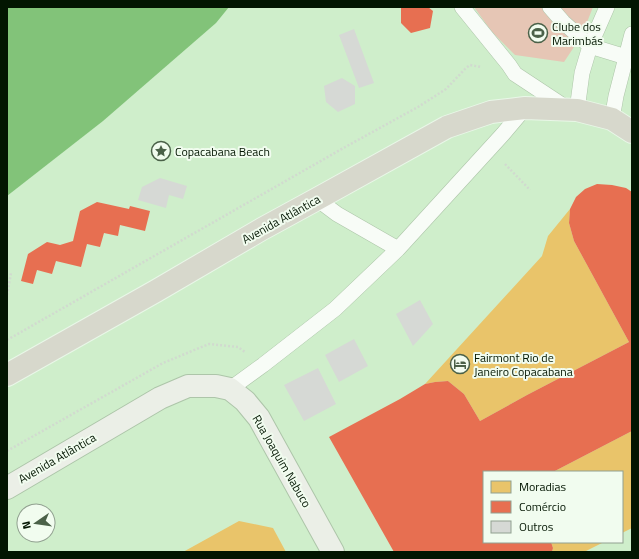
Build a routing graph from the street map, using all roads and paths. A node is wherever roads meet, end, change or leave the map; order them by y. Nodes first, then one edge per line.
1 (462, 7) edge
2 (550, 7) edge
3 (607, 7) edge
4 (631, 40) edge
5 (590, 46) junction
6 (626, 58) junction
7 (524, 108) junction
8 (573, 110) junction
9 (612, 119) junction
10 (632, 132) edge
11 (490, 148) junction
12 (530, 190) dead end
13 (317, 199) junction
14 (398, 250) junction
15 (11, 273) dead end
16 (7, 295) edge
17 (7, 375) edge
18 (223, 387) junction
19 (7, 488) edge
20 (333, 552) edge

1 - 8 lane
2 - 5 lane
3 - 5 lane
4 - 6 lane
5 - 6 lane
5 - 8 lane
6 - 9 lane
7 - 8 highway, Avenida Atlântica
7 - 11 lane
7 - 13 highway, Avenida Atlântica
8 - 9 highway, Avenida Atlântica
9 - 10 highway, Avenida Atlântica
11 - 12 path
11 - 14 lane
13 - 14 lane
13 - 17 highway, Avenida Atlântica
14 - 18 lane
15 - 16 path
18 - 19 main road, Avenida Atlântica
18 - 20 main road, Rua Joaquim Nabuco

